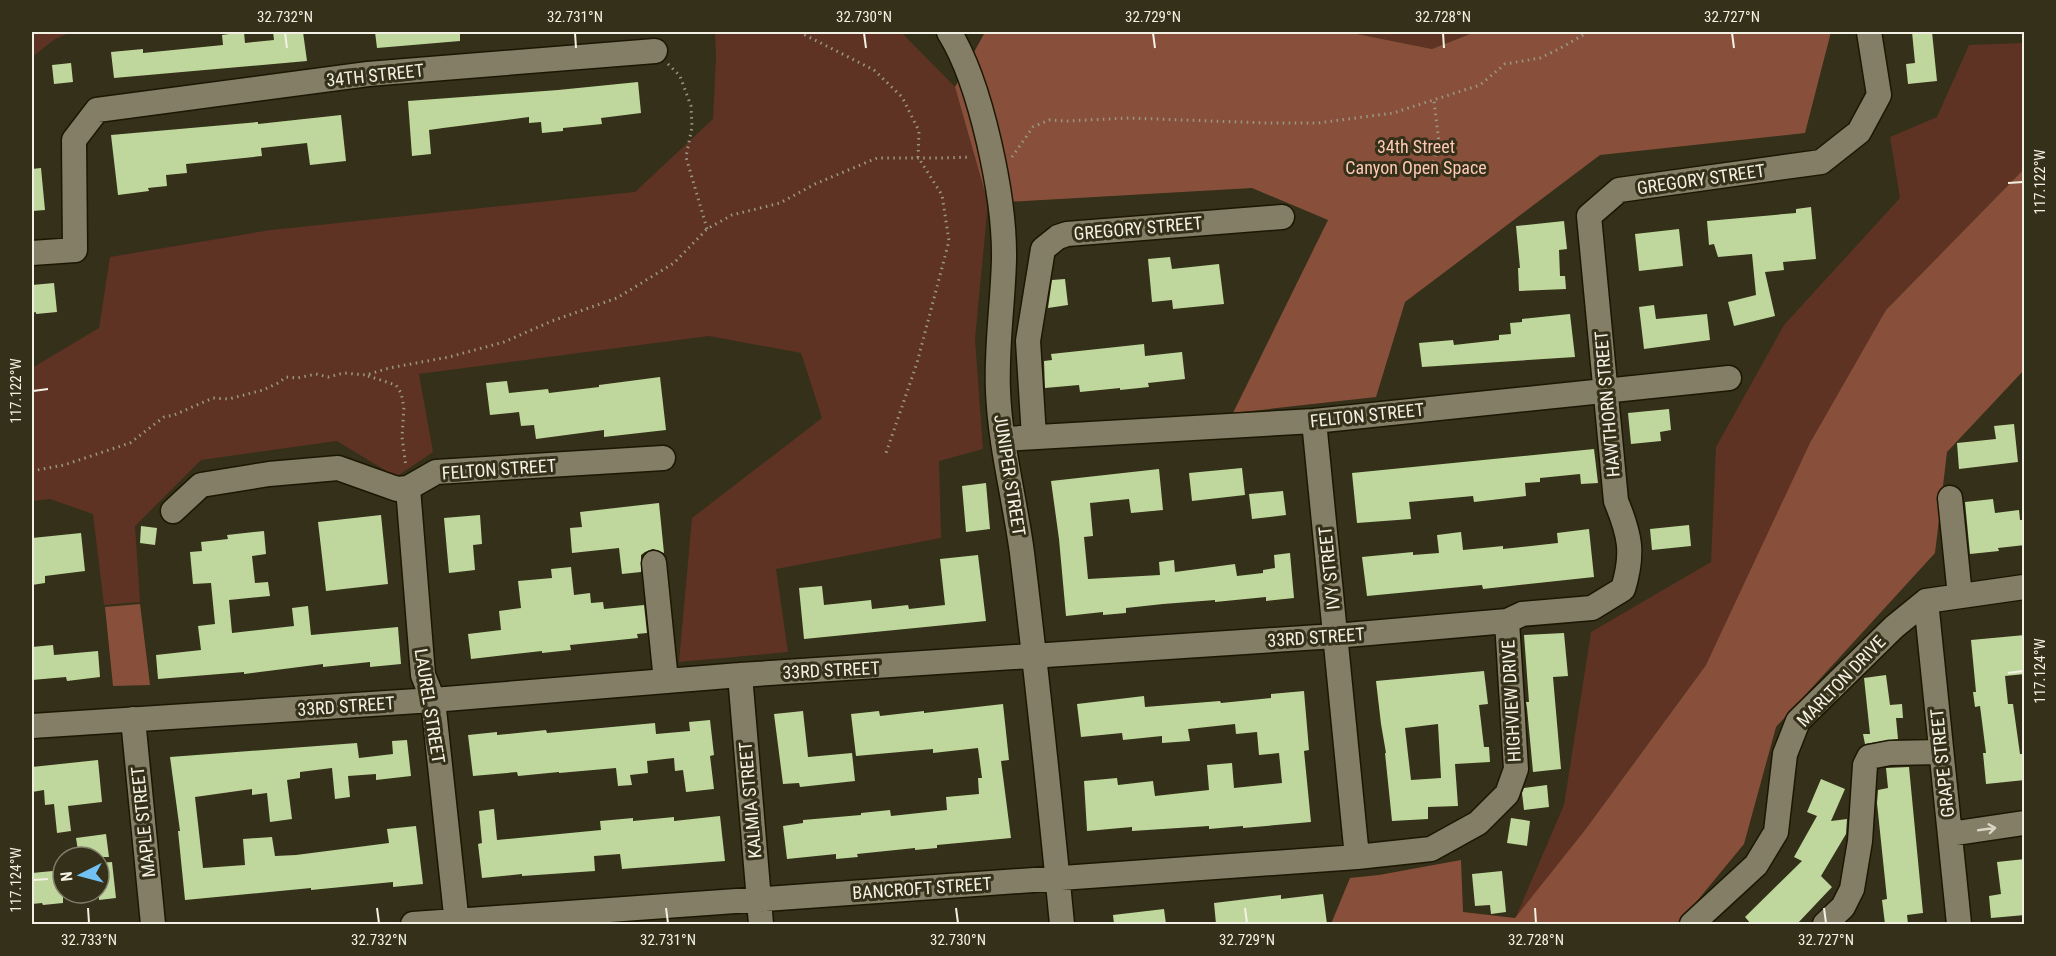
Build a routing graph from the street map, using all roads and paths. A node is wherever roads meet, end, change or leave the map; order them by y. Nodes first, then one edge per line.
1 (799, 32) edge
2 (949, 32) edge
3 (1588, 32) edge
4 (1869, 32) edge
5 (655, 51) joint
6 (1434, 101) junction
7 (918, 158) junction
8 (992, 160) junction
9 (1432, 168) dead end
10 (1590, 216) joint
11 (1282, 217) dead end
12 (707, 229) junction
13 (32, 253) edge
14 (366, 375) junction
15 (1729, 378) dead end
16 (1606, 391) junction
17 (1314, 421) junction
18 (1034, 437) junction
19 (1004, 439) junction
20 (885, 456) dead end
21 (663, 458) dead end
22 (32, 471) edge
23 (408, 488) junction
24 (1950, 498) dead end
25 (173, 511) dead end
26 (654, 563) dead end
27 (2025, 587) edge
28 (1623, 589) joint
29 (1960, 596) junction
30 (1926, 601) junction
31 (1507, 621) junction
32 (1335, 636) junction
33 (1035, 657) junction
34 (740, 675) junction
35 (666, 681) junction
36 (433, 700) junction
37 (133, 719) junction
38 (32, 726) edge
39 (1941, 752) junction
40 (2025, 824) edge
41 (1950, 834) junction
42 (1431, 849) joint
43 (1357, 857) junction
44 (1058, 879) junction
45 (759, 899) junction
46 (456, 923) edge
47 (153, 924) edge
48 (413, 924) edge
49 (761, 924) edge
50 (1062, 924) edge
51 (1692, 924) edge
52 (1825, 924) edge
53 (1959, 924) edge

1 - 7 path
2 - 8 street, JUNIPER STREET
3 - 6 path
4 - 10 street, GREGORY STREET
5 - 12 path
5 - 13 street, 34TH STREET
6 - 8 path
6 - 9 path
7 - 8 path
7 - 12 path
7 - 20 path
8 - 19 street, JUNIPER STREET
10 - 16 street, HAWTHORN STREET
11 - 18 street, GREGORY STREET
12 - 14 path
14 - 22 path
14 - 23 path
15 - 16 street, FELTON STREET
16 - 17 street, FELTON STREET
16 - 28 street, HAWTHORN STREET
17 - 18 street, FELTON STREET
17 - 32 street, IVY STREET
18 - 19 street, FELTON STREET
19 - 33 street, JUNIPER STREET
21 - 23 street, FELTON STREET
23 - 25 street
23 - 36 street, LAUREL STREET
24 - 29 street
26 - 35 street
27 - 29 street
28 - 31 street, 33RD STREET
29 - 30 street
30 - 39 street, GRAPE STREET
30 - 51 street, MARLTON DRIVE
31 - 32 street, 33RD STREET
31 - 42 street, HIGHVIEW DRIVE
32 - 33 street, 33RD STREET
32 - 43 street, IVY STREET
33 - 34 street, 33RD STREET
33 - 44 street, JUNIPER STREET
34 - 35 street, 33RD STREET
34 - 45 street, KALMIA STREET
35 - 36 street, 33RD STREET
36 - 37 street, 33RD STREET
36 - 46 street, LAUREL STREET
37 - 38 street, 33RD STREET
37 - 47 street, MAPLE STREET
39 - 41 street, GRAPE STREET
39 - 52 street
41 -> 40 street
41 - 53 street, GRAPE STREET
42 - 43 street, BANCROFT STREET
43 - 44 street, BANCROFT STREET
44 - 45 street, BANCROFT STREET
44 - 50 street, JUNIPER STREET
45 - 46 street, BANCROFT STREET
45 - 49 street, KALMIA STREET
46 - 48 street, BANCROFT STREET

